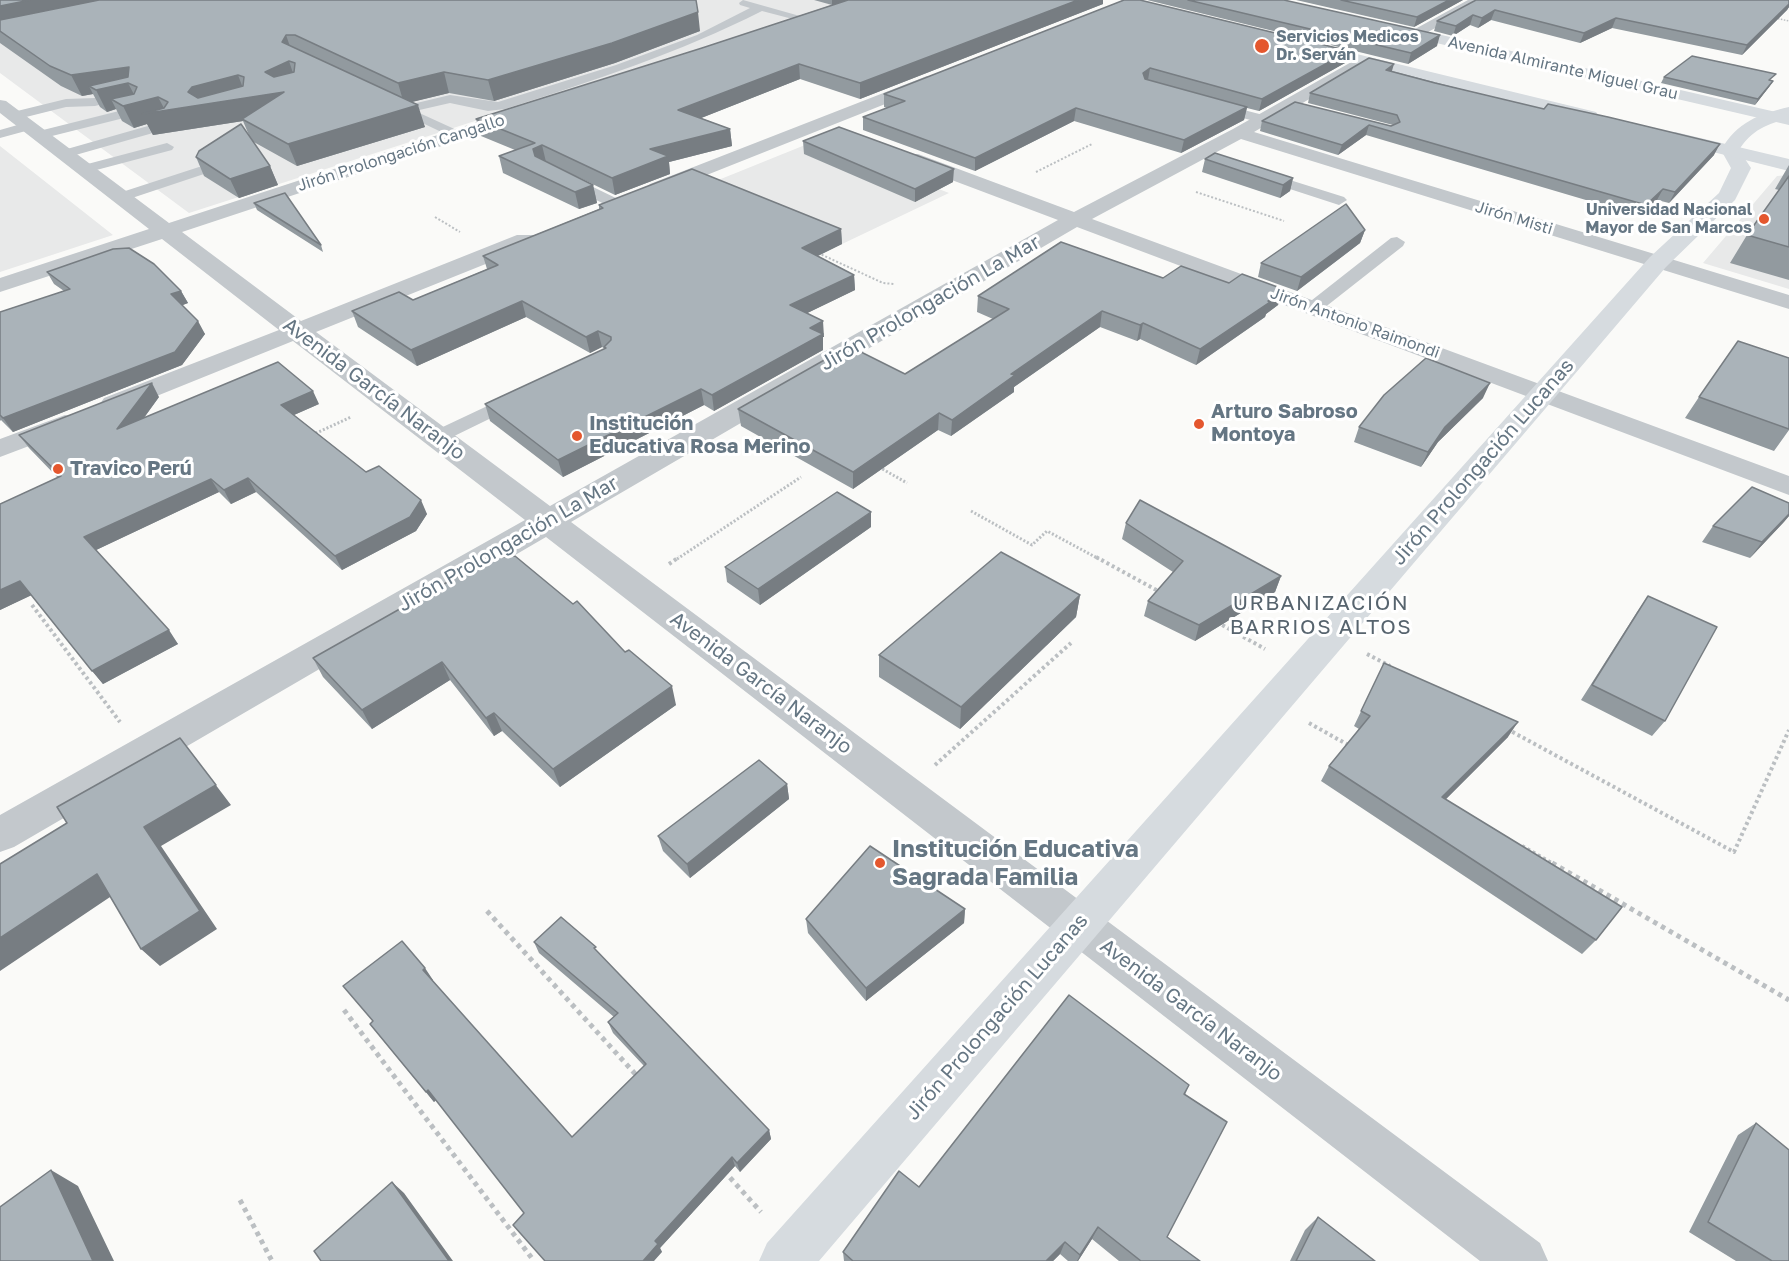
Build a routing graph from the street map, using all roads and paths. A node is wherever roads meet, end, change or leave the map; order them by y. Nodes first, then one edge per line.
1 (735, 0) edge
2 (1479, 0) edge
3 (759, 8) junction
4 (829, 14) edge
5 (1767, 17) edge
6 (808, 20) junction
7 (1789, 21) edge
8 (1380, 26) edge
9 (774, 32) edge
10 (1414, 34) junction
11 (1283, 41) edge
12 (707, 53) edge
13 (1362, 61) junction
14 (945, 73) edge
15 (133, 93) edge
16 (382, 100) edge
17 (1201, 102) edge
18 (1288, 104) junction
19 (139, 110) edge
20 (403, 110) junction
21 (1311, 110) edge
22 (1784, 116) edge
23 (1262, 119) junction
24 (1604, 120) edge
25 (16, 123) edge
26 (819, 123) junction
27 (169, 124) edge
28 (1239, 133) junction
29 (849, 134) edge
30 (1662, 134) edge
31 (456, 135) junction
32 (1092, 144) dead end
33 (167, 147) edge
34 (888, 149) edge
35 (1730, 150) junction
36 (65, 154) junction
37 (1197, 155) junction
38 (1219, 162) edge
39 (1789, 165) edge
40 (85, 169) junction
41 (1241, 169) edge
42 (199, 171) edge
43 (554, 173) edge
44 (1154, 178) junction
45 (997, 191) junction
46 (121, 197) junction
47 (1339, 200) dead end
48 (616, 204) junction
49 (596, 212) edge
50 (1074, 220) junction
51 (1284, 221) dead end
52 (165, 230) junction
53 (547, 231) edge
54 (1397, 242) dead end
55 (811, 249) edge
56 (1658, 262) junction
57 (0, 285) edge
58 (933, 301) junction
59 (1789, 302) edge
60 (1313, 308) junction
61 (298, 331) junction
62 (529, 392) edge
63 (1544, 392) junction
64 (389, 400) junction
65 (437, 437) junction
66 (302, 439) edge
67 (0, 449) edge
68 (877, 467) edge
69 (801, 477) dead end
70 (907, 483) dead end
71 (1789, 486) edge
72 (971, 511) dead end
73 (548, 521) junction
74 (634, 587) junction
75 (1170, 597) edge
76 (32, 605) edge
77 (1211, 619) edge
78 (1332, 635) junction
79 (1071, 643) dead end
80 (1394, 668) edge
81 (1303, 669) junction
82 (1273, 702) junction
83 (1497, 724) edge
84 (1789, 730) edge
85 (1356, 750) edge
86 (143, 753) junction
87 (905, 792) junction
88 (0, 835) edge
89 (1521, 845) edge
90 (488, 910) dead end
91 (1078, 924) junction
92 (1789, 1000) edge
93 (344, 1010) dead end
94 (645, 1084) edge
95 (716, 1162) edge
96 (240, 1200) dead end
97 (790, 1255) edge
98 (272, 1261) edge
99 (534, 1261) edge
100 (1522, 1261) edge

1 - 3 lane
2 - 10 street
3 - 6 lane
3 - 20 lane
4 - 6 street
5 - 7 path
6 - 9 street
8 - 10 street, Avenida Almirante Miguel Grau
10 - 22 street, Avenida Almirante Miguel Grau
11 - 13 street
12 - 31 street, Jirón Prolongación Cangallo
13 - 18 street, Jirón Prolongación La Mar
13 - 24 street
14 - 26 street
15 - 25 lane
16 - 20 lane
17 - 23 lane
18 - 21 lane
18 - 23 street, Jirón Prolongación La Mar
19 - 25 lane
20 - 31 lane
22 - 35 street
23 - 28 street, Jirón Prolongación La Mar
25 - 36 street, Avenida García Naranjo
26 - 29 street
26 - 48 street
27 - 36 lane
28 - 37 street, Jirón Prolongación La Mar
28 - 56 street, Jirón Misti
30 - 35 street
31 - 52 street, Jirón Prolongación Cangallo
32 - 45 path
33 - 40 lane
34 - 45 street, Jirón Antonio Raimondi
35 - 39 street
35 - 56 street, Jirón Prolongación Lucanas
36 - 40 street, Avenida García Naranjo
37 - 38 lane
37 - 44 street, Jirón Prolongación La Mar
40 - 46 street, Avenida García Naranjo
41 - 47 lane
42 - 46 lane
43 - 48 lane
44 - 50 street, Jirón Prolongación La Mar
44 - 51 path
45 - 50 street, Jirón Antonio Raimondi
46 - 52 street, Avenida García Naranjo
48 - 49 street
50 - 58 street, Jirón Prolongación La Mar
50 - 60 street, Jirón Antonio Raimondi
52 - 57 street, Jirón Prolongación Cangallo
52 - 61 street, Avenida García Naranjo
53 - 61 street
54 - 60 lane
55 - 58 path
56 - 59 street, Jirón Misti
56 - 63 street, Jirón Prolongación Lucanas
58 - 73 street, Jirón Prolongación La Mar
60 - 63 street, Jirón Antonio Raimondi
61 - 64 street, Avenida García Naranjo
61 - 67 street
62 - 65 lane
63 - 71 street, Jirón Antonio Raimondi
63 - 78 street, Jirón Prolongación Lucanas
64 - 65 street, Avenida García Naranjo
64 - 66 path
65 - 73 street, Avenida García Naranjo
68 - 70 path
69 - 74 path
72 - 75 path
73 - 74 street, Avenida García Naranjo
73 - 86 street, Jirón Prolongación La Mar
74 - 87 street, Avenida García Naranjo
76 - 86 path
77 - 81 path
78 - 80 path
78 - 81 street, Jirón Prolongación Lucanas
79 - 87 path
81 - 82 street, Jirón Prolongación Lucanas
82 - 85 path
82 - 91 street, Jirón Prolongación Lucanas
83 - 84 path
86 - 88 street, Jirón Prolongación La Mar
87 - 91 street, Avenida García Naranjo
89 - 92 path
90 - 94 path
91 - 97 street, Jirón Prolongación Lucanas
91 - 100 street, Avenida García Naranjo
93 - 99 path
95 - 97 path
96 - 98 path

